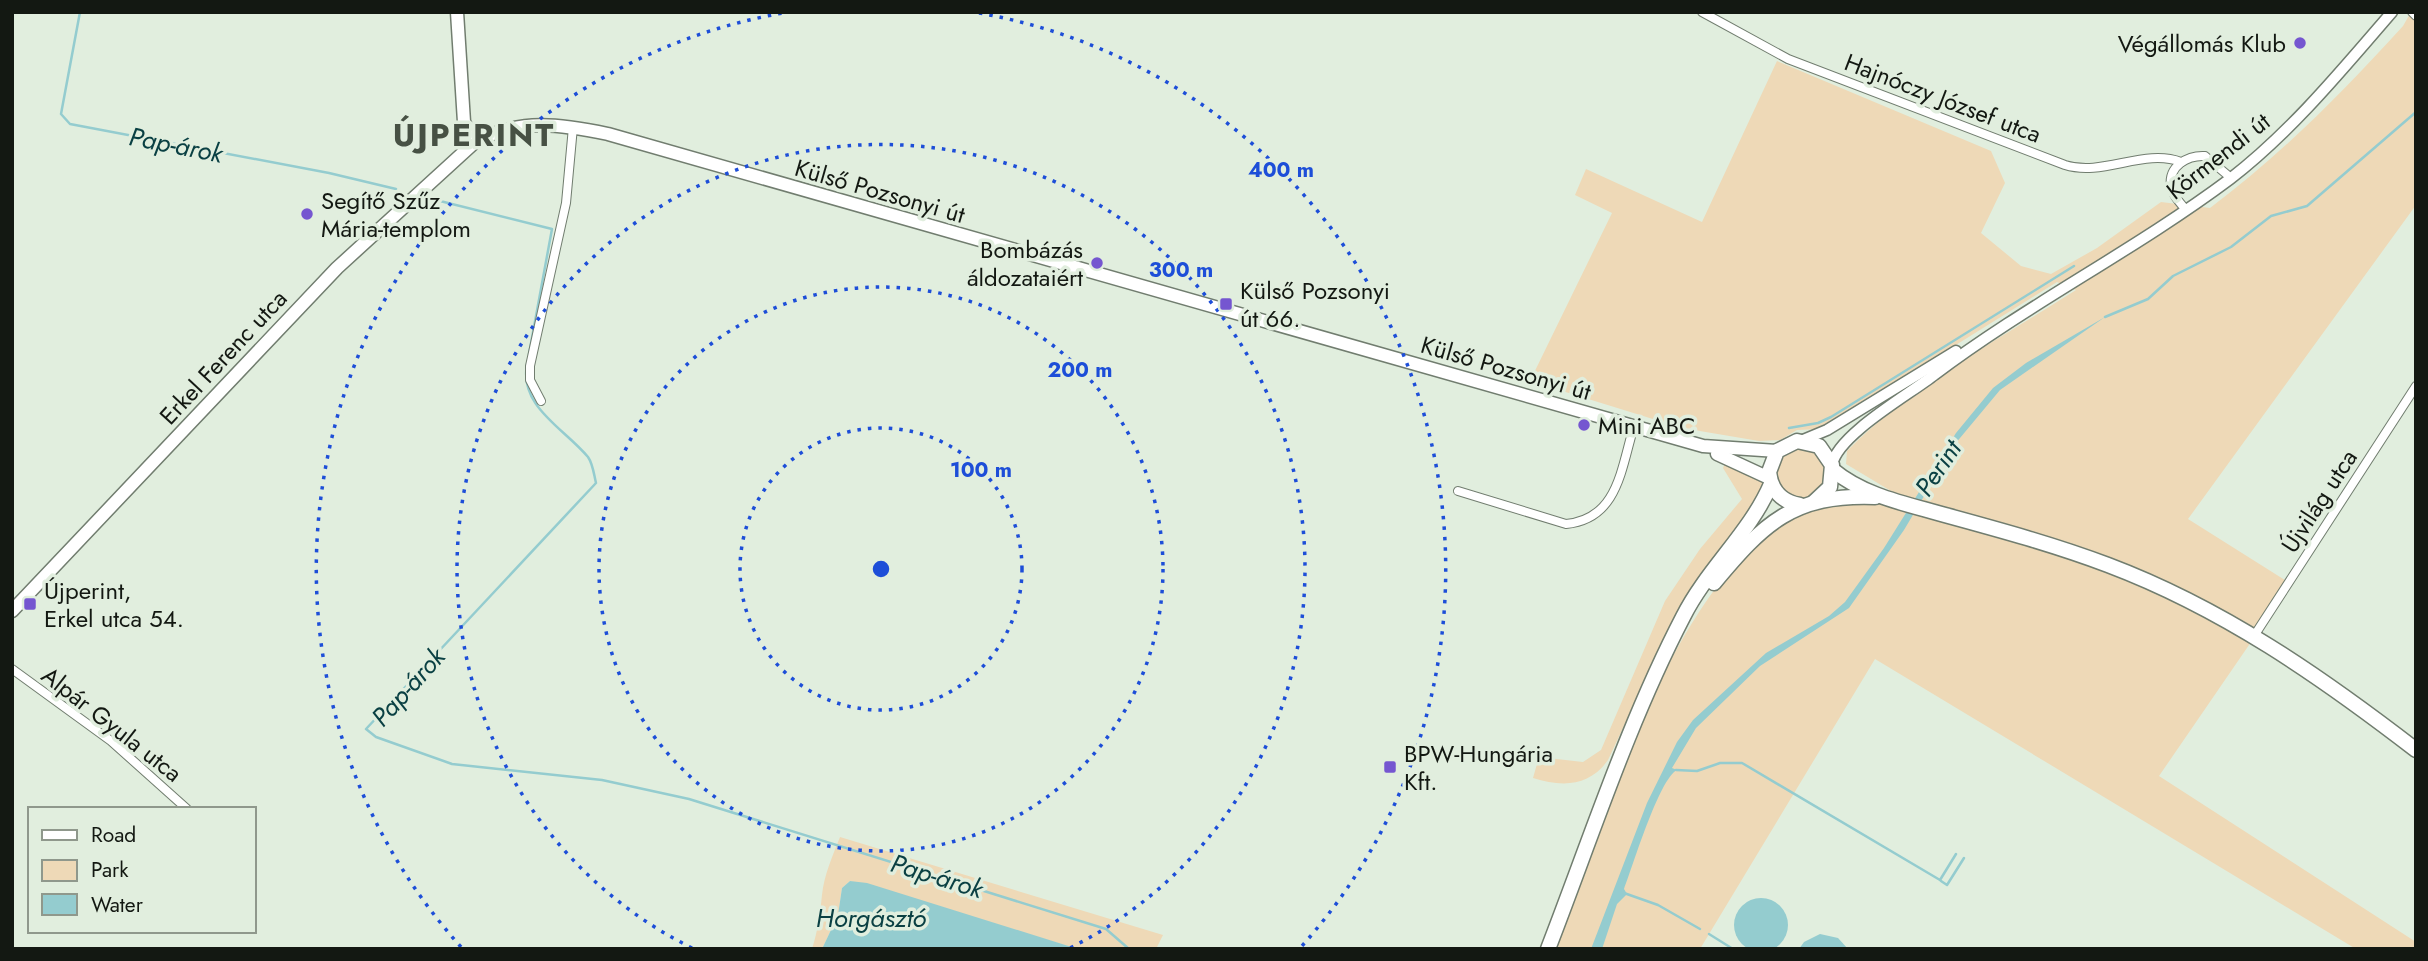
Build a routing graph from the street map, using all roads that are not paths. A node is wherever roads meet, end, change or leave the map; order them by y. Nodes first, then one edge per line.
1 (457, 12) edge
2 (1702, 12) edge
3 (2392, 12) edge
4 (2412, 12) edge
5 (2416, 16) edge
6 (573, 127) junction
7 (475, 142) junction
8 (2181, 162) junction
9 (2231, 178) junction
10 (2186, 210) junction
11 (2044, 301) junction
12 (2416, 386) edge
13 (541, 401) dead end
14 (1634, 426) junction
15 (1677, 439) junction
16 (1803, 440) junction
17 (1777, 451) junction
18 (1833, 467) junction
19 (1770, 481) junction
20 (1458, 491) dead end
21 (1888, 498) junction
22 (1806, 504) junction
23 (12, 611) edge
24 (2254, 636) junction
25 (1666, 653) junction
26 (12, 669) edge
27 (2416, 750) edge
28 (185, 807) edge
29 (1548, 949) edge

1 - 7 main road
2 - 8 street, Hajnóczy József utca
3 - 9 street, Körmendi út
4 - 5 street
6 - 7 main road, Külső Pozsonyi út
6 - 13 street
6 - 14 main road, Külső Pozsonyi út
7 - 23 main road, Erkel Ferenc utca
8 - 9 street, Hajnóczy József utca
8 - 10 street
9 - 10 street, Körmendi út
10 - 11 street, Körmendi út
11 - 16 street, Körmendi út
11 - 18 street, Körmendi út
12 - 24 street, Újvilág utca
14 - 15 main road, Külső Pozsonyi út
14 - 20 street
15 - 17 main road
15 - 19 main road
16 - 17 main road
16 - 18 main road
17 - 19 main road
18 - 21 main road
18 - 22 main road
19 - 22 main road
19 - 25 main road
21 - 22 main road
21 - 24 main road
22 - 25 main road
24 - 27 main road
25 - 29 main road
26 - 28 street, Alpár Gyula utca

